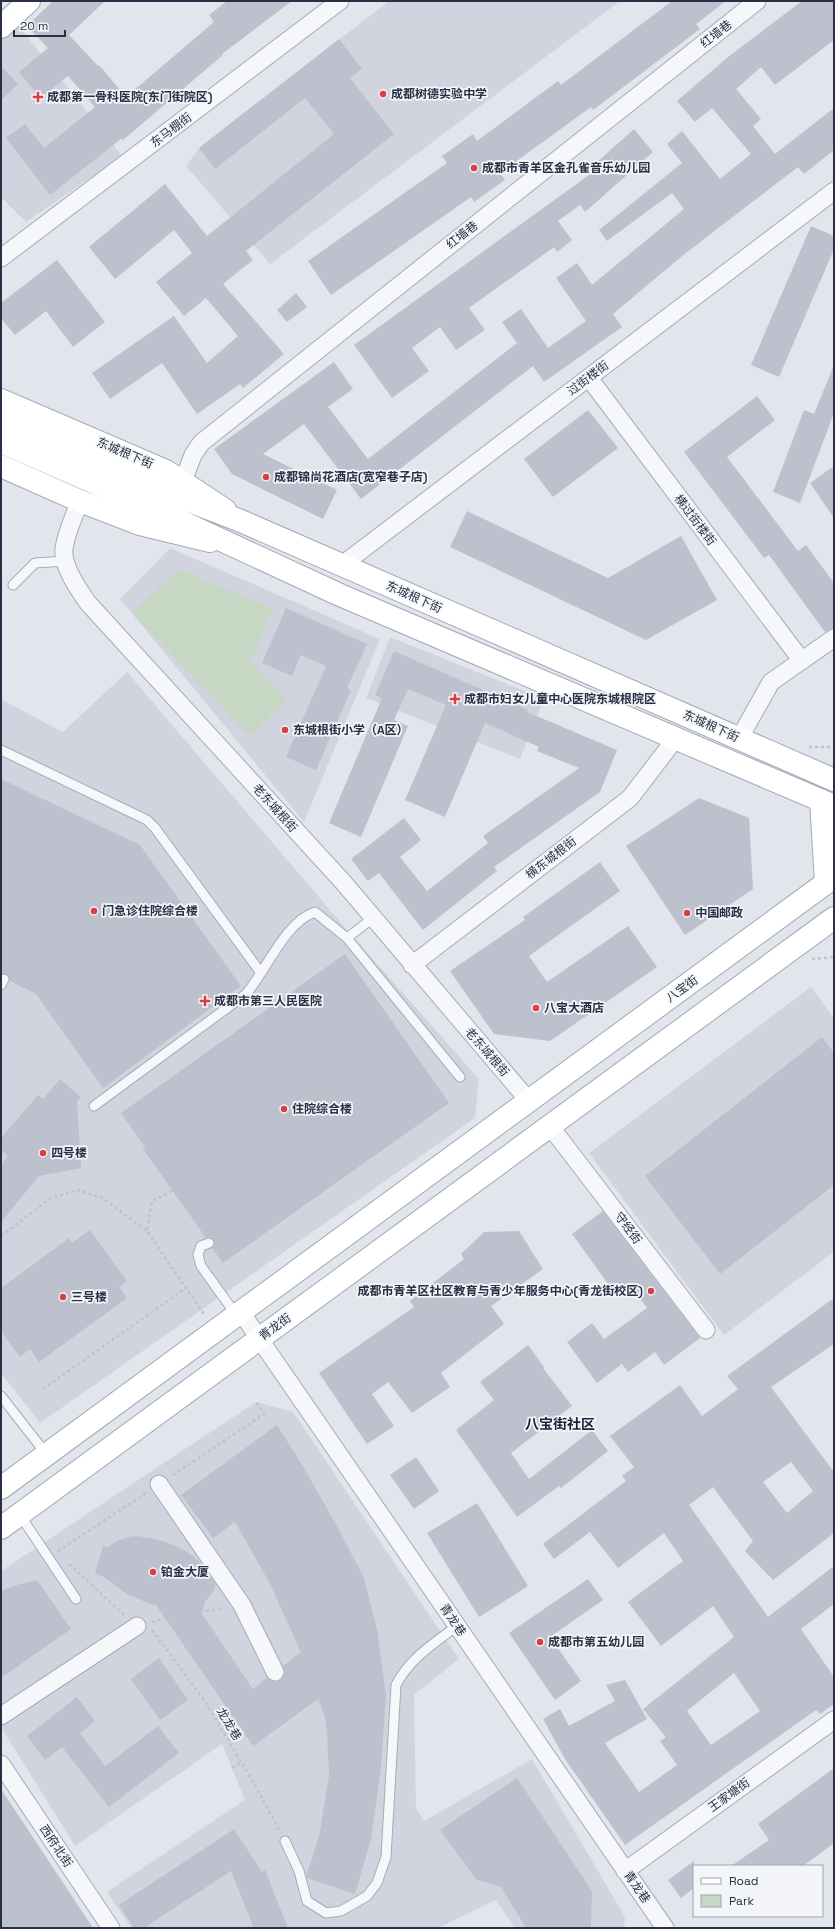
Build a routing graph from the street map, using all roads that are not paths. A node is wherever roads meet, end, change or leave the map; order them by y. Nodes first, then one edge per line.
1 (29, 1) edge
2 (340, 1) edge
3 (757, 1) edge
4 (1, 27) edge
5 (834, 191) edge
6 (1, 258) edge
7 (589, 378) junction
8 (1, 400) edge
9 (1, 421) edge
10 (1, 442) edge
11 (1, 466) edge
12 (183, 481) junction
13 (80, 501) junction
14 (241, 521) junction
15 (233, 546) junction
16 (66, 561) junction
17 (342, 565) junction
18 (13, 584) dead end
19 (834, 638) edge
20 (802, 661) junction
21 (676, 738) junction
22 (738, 739) junction
23 (1, 750) edge
24 (834, 780) edge
25 (827, 803) edge
26 (830, 880) edge
27 (374, 918) junction
28 (834, 918) edge
29 (347, 938) junction
30 (412, 965) junction
31 (261, 973) junction
32 (460, 1077) dead end
33 (529, 1101) junction
34 (94, 1106) dead end
35 (550, 1126) junction
36 (209, 1243) dead end
37 (241, 1312) junction
38 (706, 1330) dead end
39 (260, 1339) junction
40 (1, 1396) edge
41 (47, 1454) junction
42 (159, 1484) dead end
43 (1, 1488) edge
44 (20, 1515) junction
45 (1, 1528) edge
46 (76, 1599) dead end
47 (457, 1626) junction
48 (144, 1628) road end
49 (275, 1672) dead end
50 (1, 1716) edge
51 (834, 1720) edge
52 (1, 1764) edge
53 (285, 1841) road end
54 (625, 1871) junction
55 (111, 1928) edge
56 (665, 1928) edge

1 - 4 main road
2 - 6 street, 东马棚街
3 - 12 street, 红墙巷
5 - 7 street, 过街楼街
7 - 17 street, 过街楼街
7 - 20 street, 横过街楼街
8 - 12 main road, 东城根下街
9 - 14 main road
10 - 15 main road
11 - 13 main road, 东城根下街
12 - 14 main road, 东城根下街
13 - 15 main road, 东城根下街
13 - 16 street, 老东城根街
14 - 17 main road, 东城根下街
15 - 21 main road, 东城根下街
16 - 18 lane
16 - 27 street, 老东城根街
17 - 22 main road, 东城根下街
19 - 20 street
20 - 22 street
21 - 25 main road, 东城根下街
21 - 30 street, 横东城根街
22 - 24 main road, 东城根下街
23 - 31 lane
25 - 26 main road
26 - 33 main road, 八宝街
27 - 29 lane
27 - 30 street, 老东城根街
28 - 35 main road
29 - 31 lane
29 - 32 lane
30 - 33 street, 老东城根街
31 - 34 lane
33 - 37 main road
35 - 38 street, 守经街
35 - 39 main road, 青龙街
36 - 37 lane
37 - 39 street, 青龙巷
37 - 41 main road
39 - 44 main road, 青龙街
39 - 47 street, 青龙巷
40 - 41 lane
41 - 43 main road
42 - 49 street
44 - 45 main road, 青龙街
44 - 46 lane
47 - 53 lane
47 - 54 street, 青龙巷
48 - 50 street
51 - 54 street, 王家塘街
52 - 55 street, 西府北街
54 - 56 street, 青龙巷

